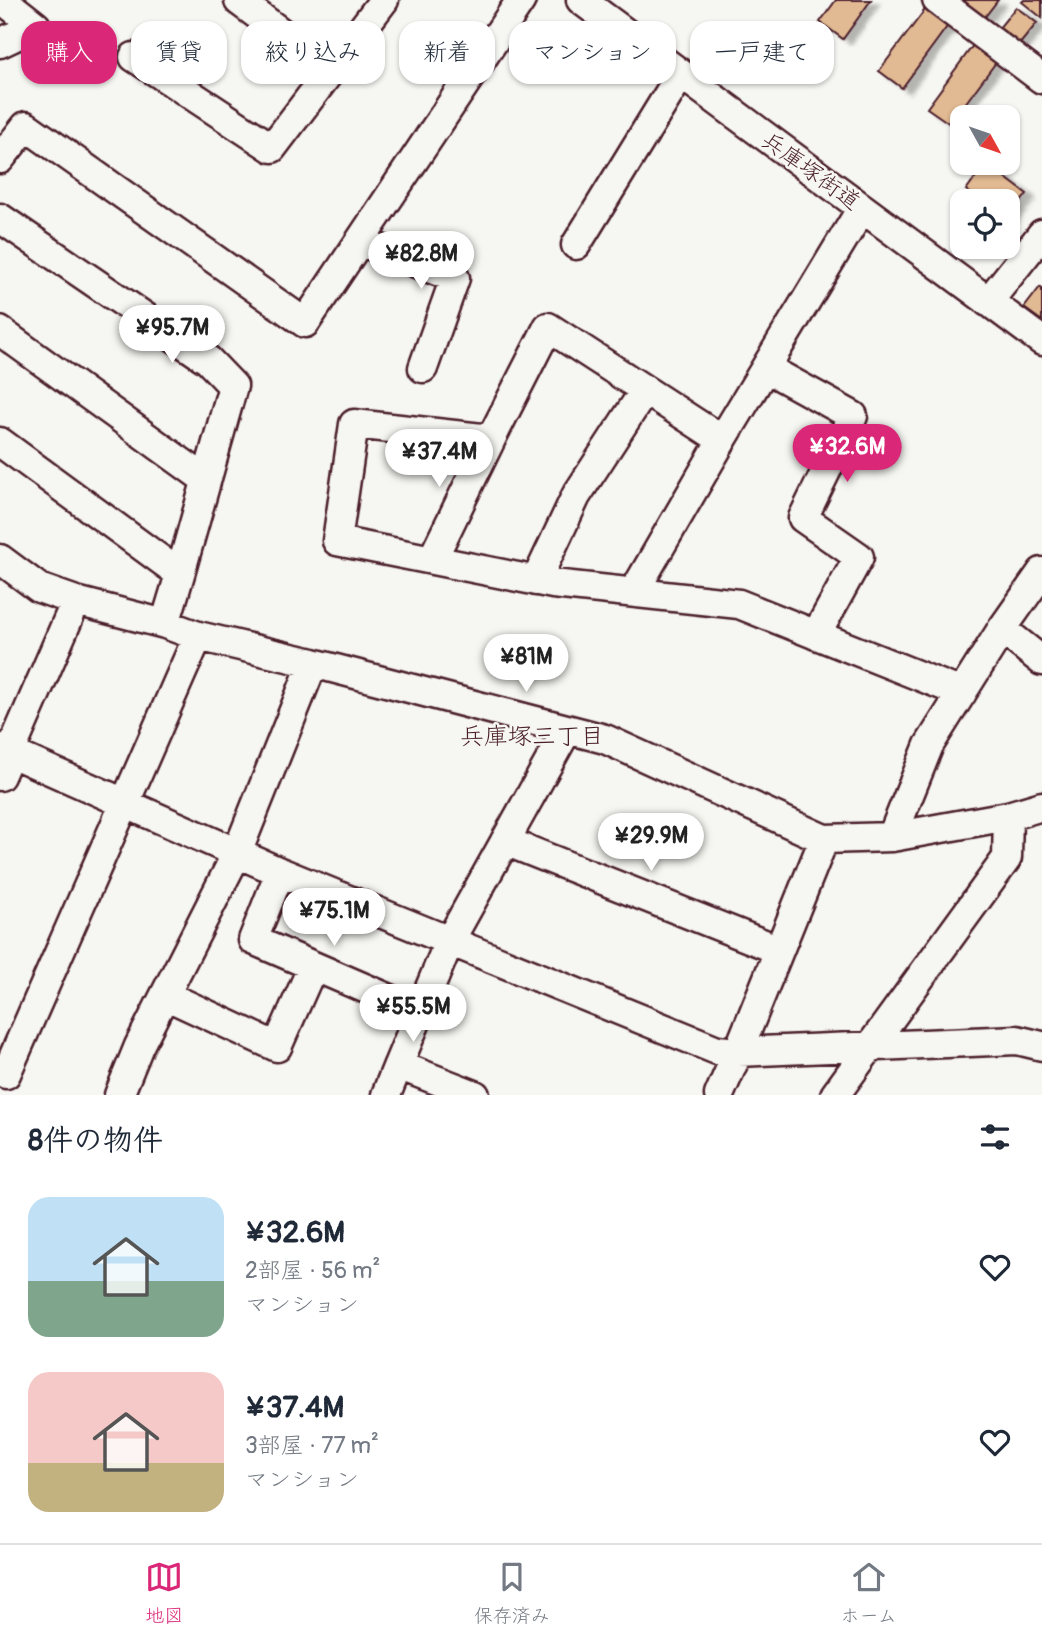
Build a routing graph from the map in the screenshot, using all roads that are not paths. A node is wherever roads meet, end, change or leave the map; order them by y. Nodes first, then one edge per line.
1 (2, 0) edge
2 (384, 0) edge
3 (521, 0) edge
4 (581, 0) edge
5 (937, 0) edge
6 (239, 2) edge
7 (265, 21) edge
8 (368, 21) edge
9 (0, 43) edge
10 (681, 74) junction
11 (1042, 79) edge
12 (175, 84) edge
13 (320, 84) edge
14 (0, 159) edge
15 (862, 208) junction
16 (0, 218) edge
17 (1042, 234) edge
18 (360, 241) junction
19 (576, 245) dead end
20 (988, 302) junction
21 (0, 331) edge
22 (1042, 341) edge
23 (423, 368) dead end
24 (766, 368) junction
25 (645, 390) junction
26 (491, 439) junction
27 (722, 440) junction
28 (0, 442) edge
29 (206, 480) junction
30 (0, 559) edge
31 (432, 560) junction
32 (1042, 572) edge
33 (180, 574) junction
34 (536, 581) junction
35 (634, 592) junction
36 (76, 601) junction
37 (165, 624) junction
38 (1002, 629) junction
39 (816, 635) junction
40 (198, 636) junction
41 (1042, 661) edge
42 (313, 663) junction
43 (962, 693) junction
44 (566, 730) junction
45 (4, 759) edge
46 (123, 803) junction
47 (1042, 806) edge
48 (1008, 816) junction
49 (892, 837) junction
50 (824, 839) junction
51 (505, 841) junction
52 (237, 853) junction
53 (280, 872) junction
54 (449, 942) junction
55 (779, 950) junction
56 (313, 966) junction
57 (165, 995) junction
58 (420, 1012) junction
59 (1042, 1046) edge
60 (869, 1047) junction
61 (738, 1052) junction
62 (398, 1065) junction
63 (0, 1070) edge
64 (128, 1092) edge
65 (386, 1095) edge
66 (475, 1095) edge
67 (719, 1095) edge
68 (835, 1095) edge

1 - 9 street
2 - 8 street
3 - 18 street
4 - 10 street, 兵庫塚街道
5 - 11 street
6 - 7 street
10 - 15 street, 兵庫塚街道
10 - 19 street
12 - 13 street
14 - 18 street
15 - 20 street, 兵庫塚街道
15 - 24 street
16 - 29 street
17 - 20 street
18 - 23 street
20 - 22 street, 兵庫塚街道
21 - 29 street
24 - 27 street
24 - 39 street
25 - 26 street
25 - 27 street
25 - 34 street
26 - 31 street
26 - 31 street
27 - 35 street
28 - 33 street
29 - 33 street
30 - 36 street
31 - 34 street
32 - 38 street
33 - 37 street
34 - 35 street
35 - 39 street
36 - 37 street
36 - 45 street
37 - 40 street
38 - 41 street
38 - 43 street
39 - 43 street
40 - 42 street
40 - 46 street
42 - 44 street
42 - 52 street
43 - 49 street
44 - 50 street
44 - 51 street
45 - 46 street
46 - 52 street
46 - 63 street
47 - 48 street
48 - 49 street
48 - 60 street
49 - 50 street
50 - 55 street
51 - 54 street
51 - 55 street
52 - 53 street
52 - 57 street
53 - 54 street
53 - 56 street
54 - 58 street
54 - 61 street
55 - 61 street
56 - 57 street
56 - 58 street
57 - 64 street
58 - 62 street
59 - 60 street
60 - 61 street
60 - 68 street
61 - 67 street
62 - 65 street
62 - 66 street

